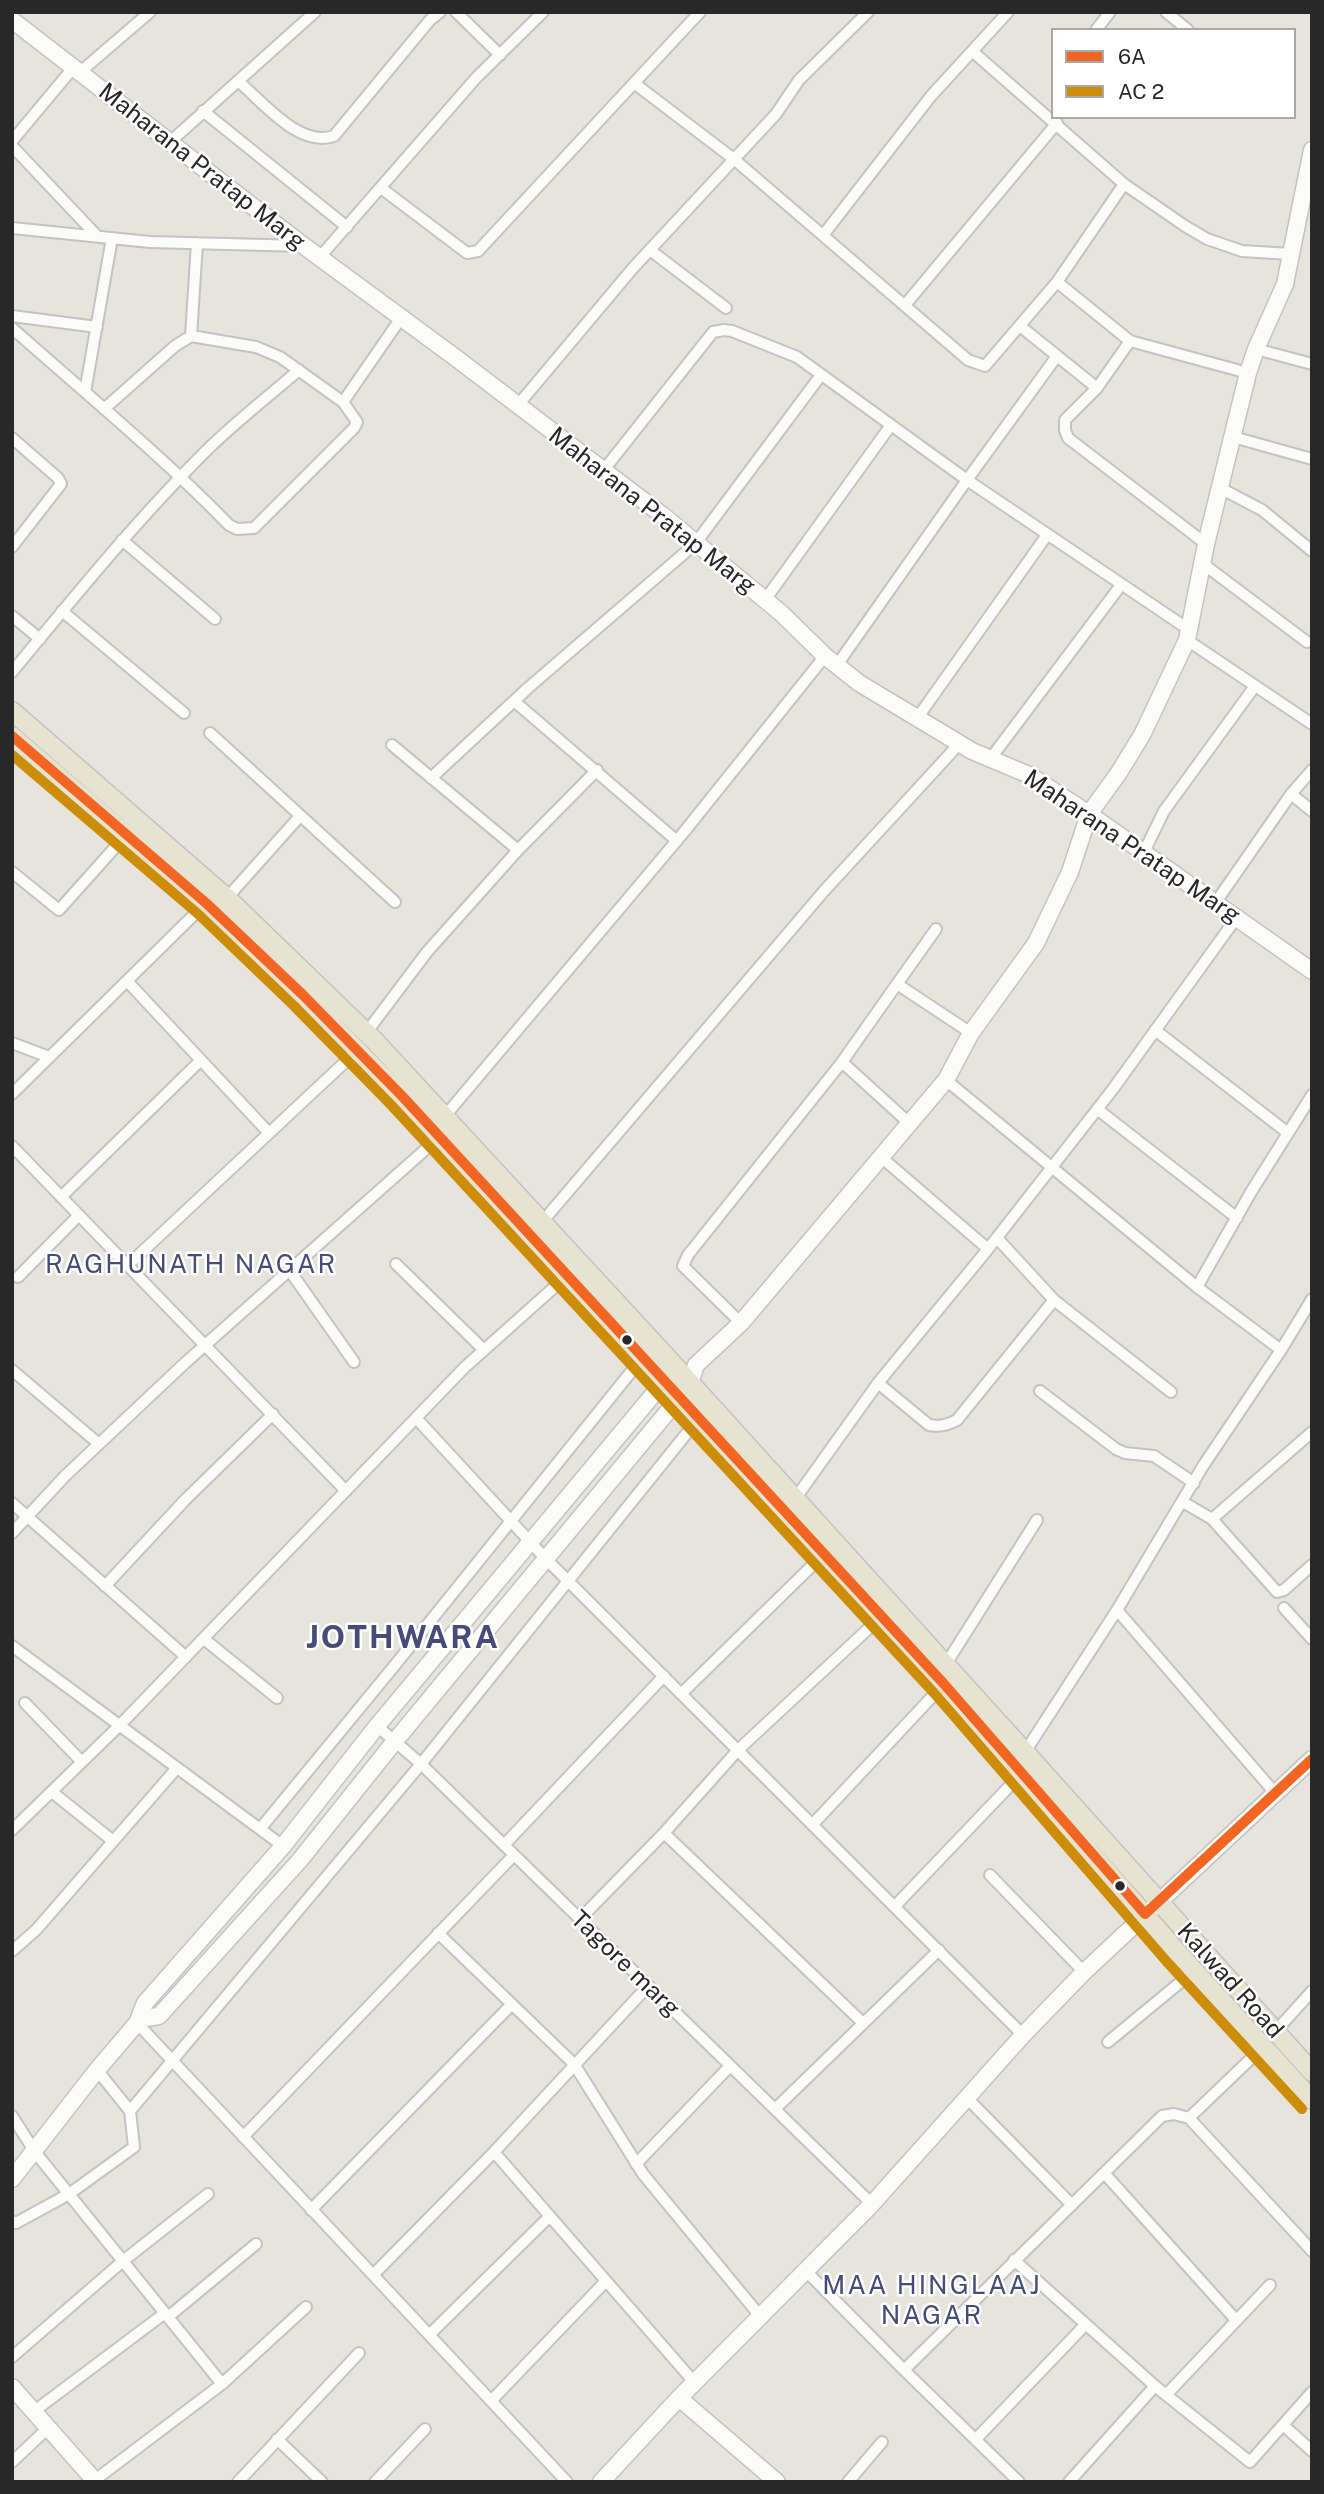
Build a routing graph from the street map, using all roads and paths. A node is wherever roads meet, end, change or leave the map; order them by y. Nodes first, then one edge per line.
1 (150, 12) edge
2 (315, 12) edge
3 (440, 12) edge
4 (456, 12) edge
5 (543, 12) edge
6 (700, 12) edge
7 (868, 12) edge
8 (1008, 12) edge
9 (1110, 12) edge
10 (1166, 12) edge
11 (12, 20) edge
12 (1098, 28) edge
13 (1186, 28) edge
14 (972, 51) junction
15 (500, 55) junction
16 (76, 71) junction
17 (238, 81) junction
18 (634, 83) junction
19 (203, 111) junction
20 (1051, 118) edge
21 (1052, 119) edge
22 (1057, 123) junction
23 (170, 142) junction
24 (12, 144) edge
25 (1312, 150) edge
26 (735, 160) junction
27 (1124, 184) junction
28 (1308, 185) edge
29 (381, 188) junction
30 (346, 227) junction
31 (12, 228) edge
32 (824, 234) junction
33 (97, 236) junction
34 (112, 238) junction
35 (197, 243) junction
36 (304, 246) junction
37 (650, 250) junction
38 (1291, 254) junction
39 (319, 258) junction
40 (1057, 282) junction
41 (905, 305) junction
42 (726, 308) dead end
43 (12, 316) edge
44 (401, 318) junction
45 (1020, 326) junction
46 (97, 327) junction
47 (12, 328) edge
48 (191, 336) junction
49 (1130, 341) junction
50 (1256, 349) junction
51 (1057, 356) junction
52 (1312, 364) edge
53 (299, 369) junction
54 (1248, 373) junction
55 (821, 375) junction
56 (1097, 388) junction
57 (85, 392) junction
58 (343, 402) junction
59 (518, 405) junction
60 (104, 410) junction
61 (891, 425) junction
62 (1233, 437) junction
63 (12, 438) edge
64 (1312, 459) edge
65 (603, 471) junction
66 (182, 477) junction
67 (967, 480) junction
68 (1220, 488) junction
69 (1047, 535) junction
70 (122, 540) junction
71 (695, 544) junction
72 (1206, 544) junction
73 (12, 547) edge
74 (1312, 551) edge
75 (1202, 564) junction
76 (1121, 585) junction
77 (765, 600) junction
78 (62, 611) junction
79 (12, 615) edge
80 (215, 619) dead end
81 (1187, 635) junction
82 (40, 639) junction
83 (1307, 642) dead end
84 (831, 661) junction
85 (12, 672) edge
86 (1255, 685) junction
87 (514, 701) junction
88 (12, 712) edge
89 (184, 713) dead end
90 (918, 717) junction
91 (1312, 724) edge
92 (210, 733) dead end
93 (12, 736) edge
94 (960, 743) junction
95 (392, 745) dead end
96 (991, 758) junction
97 (597, 770) junction
98 (1312, 770) edge
99 (431, 778) junction
100 (1291, 794) junction
101 (1312, 811) edge
102 (1089, 814) junction
103 (300, 816) junction
104 (127, 834) junction
105 (677, 841) junction
106 (518, 850) junction
107 (1144, 852) junction
108 (12, 872) edge
109 (227, 898) junction
110 (206, 902) junction
111 (395, 902) dead end
112 (1216, 902) junction
113 (1237, 917) junction
114 (936, 929) dead end
115 (1312, 971) edge
116 (127, 981) junction
117 (897, 984) junction
118 (1155, 1030) junction
119 (366, 1033) junction
120 (971, 1033) junction
121 (12, 1043) edge
122 (358, 1050) junction
123 (49, 1057) junction
124 (201, 1060) junction
125 (842, 1062) junction
126 (946, 1080) junction
127 (12, 1094) edge
128 (1312, 1094) edge
129 (1097, 1110) junction
130 (909, 1124) junction
131 (446, 1125) junction
132 (269, 1133) junction
133 (1288, 1133) junction
134 (14, 1151) edge
135 (881, 1157) junction
136 (1051, 1168) junction
137 (61, 1197) junction
138 (79, 1215) junction
139 (1237, 1218) junction
140 (543, 1221) junction
141 (998, 1238) junction
142 (988, 1249) junction
143 (396, 1264) dead end
144 (128, 1265) junction
145 (290, 1271) junction
146 (568, 1275) junction
147 (18, 1277) dead end
148 (1197, 1287) junction
149 (1312, 1299) edge
150 (1054, 1300) junction
151 (741, 1322) junction
152 (206, 1345) junction
153 (484, 1350) junction
154 (1281, 1350) junction
155 (643, 1357) junction
156 (354, 1362) dead end
157 (696, 1365) junction
158 (12, 1370) edge
159 (671, 1373) junction
160 (878, 1383) junction
161 (685, 1390) junction
162 (1040, 1391) dead end
163 (1171, 1392) dead end
164 (273, 1414) junction
165 (416, 1418) junction
166 (699, 1418) junction
167 (1312, 1432) edge
168 (99, 1444) junction
169 (1194, 1483) junction
170 (346, 1491) junction
171 (795, 1499) junction
172 (1183, 1502) junction
173 (12, 1503) edge
174 (27, 1516) junction
175 (1212, 1519) junction
176 (1037, 1520) dead end
177 (512, 1522) junction
178 (12, 1533) edge
179 (529, 1541) junction
180 (823, 1555) junction
181 (545, 1558) junction
182 (1312, 1565) edge
183 (569, 1582) junction
184 (106, 1586) junction
185 (1284, 1608) dead end
186 (1117, 1610) junction
187 (882, 1616) junction
188 (204, 1639) junction
189 (1312, 1639) edge
190 (12, 1646) edge
191 (186, 1657) junction
192 (946, 1664) junction
193 (664, 1676) junction
194 (944, 1684) junction
195 (681, 1693) junction
196 (277, 1698) dead end
197 (25, 1703) dead end
198 (120, 1725) junction
199 (377, 1726) junction
200 (395, 1741) junction
201 (738, 1750) junction
202 (1025, 1752) junction
203 (1312, 1759) edge
204 (82, 1762) junction
205 (421, 1764) junction
206 (176, 1769) junction
207 (1023, 1772) junction
208 (52, 1792) junction
209 (1275, 1793) junction
210 (813, 1824) junction
211 (260, 1829) junction
212 (12, 1830) edge
213 (664, 1833) junction
214 (113, 1841) junction
215 (504, 1845) junction
216 (283, 1846) junction
217 (514, 1855) junction
218 (990, 1875) dead end
219 (1159, 1901) junction
220 (895, 1906) junction
221 (1145, 1914) junction
222 (580, 1919) junction
223 (438, 1933) junction
224 (939, 1950) junction
225 (12, 1951) edge
226 (1194, 1971) junction
227 (1084, 1972) junction
228 (647, 1987) junction
229 (1312, 1990) edge
230 (512, 2004) junction
231 (139, 2021) junction
232 (863, 2023) junction
233 (1275, 2032) junction
234 (1023, 2035) junction
235 (1108, 2042) dead end
236 (1263, 2047) junction
237 (171, 2060) junction
238 (574, 2064) junction
239 (730, 2066) junction
240 (97, 2070) junction
241 (1312, 2073) edge
242 (968, 2098) junction
243 (1312, 2100) edge
244 (775, 2109) junction
245 (130, 2111) junction
246 (12, 2116) edge
247 (1189, 2118) junction
248 (243, 2137) junction
249 (35, 2152) junction
250 (494, 2152) junction
251 (636, 2164) junction
252 (1105, 2174) junction
253 (12, 2179) edge
254 (69, 2194) junction
255 (208, 2194) dead end
256 (872, 2204) junction
257 (1072, 2205) junction
258 (311, 2210) junction
259 (550, 2216) junction
260 (12, 2221) edge
261 (256, 2244) dead end
262 (1312, 2251) edge
263 (1014, 2260) junction
264 (123, 2261) junction
265 (805, 2270) junction
266 (373, 2275) junction
267 (606, 2281) junction
268 (1270, 2285) dead end
269 (306, 2307) dead end
270 (166, 2315) junction
271 (760, 2316) junction
272 (1236, 2320) junction
273 (1086, 2324) junction
274 (429, 2334) junction
275 (359, 2353) dead end
276 (12, 2357) edge
277 (904, 2370) junction
278 (694, 2382) junction
279 (222, 2384) junction
280 (1155, 2386) junction
281 (12, 2387) edge
282 (1312, 2392) edge
283 (1167, 2395) junction
284 (679, 2398) junction
285 (491, 2402) junction
286 (33, 2412) junction
287 (1283, 2425) junction
288 (48, 2428) junction
289 (425, 2429) dead end
290 (277, 2439) junction
291 (976, 2439) junction
292 (882, 2442) dead end
293 (1312, 2451) edge
294 (12, 2462) edge
295 (770, 2480) edge
296 (95, 2481) edge
297 (238, 2482) edge
298 (322, 2482) edge
299 (376, 2482) edge
300 (567, 2482) edge
301 (601, 2482) edge
302 (848, 2482) edge
303 (1019, 2482) edge
304 (1069, 2482) edge

1 - 16 street
2 - 17 street
3 - 17 street
4 - 15 street
5 - 15 street
6 - 18 street
7 - 26 street
8 - 14 street
9 - 12 street
10 - 13 street
11 - 16 street, Maharana Pratap Marg
14 - 20 street
14 - 32 street
15 - 29 street
16 - 23 street, Maharana Pratap Marg
16 - 24 street
17 - 19 street
18 - 26 street
18 - 29 street
19 - 23 street
19 - 30 street
21 - 22 street
22 - 27 street
22 - 41 street
23 - 36 street, Maharana Pratap Marg
24 - 33 street
25 - 28 street
26 - 32 street
26 - 37 street
27 - 38 street
27 - 40 street
28 - 38 street
29 - 30 street
30 - 39 street
31 - 33 street
32 - 41 street
33 - 34 street
34 - 35 street
34 - 46 street
35 - 36 street
35 - 48 street
36 - 39 street, Maharana Pratap Marg
37 - 42 street
37 - 59 street
38 - 50 street
39 - 44 street, Maharana Pratap Marg
40 - 45 street
40 - 49 street
41 - 45 street
43 - 46 street
44 - 58 street
44 - 59 street, Maharana Pratap Marg
45 - 51 street
46 - 57 street
47 - 57 street
48 - 53 street
48 - 60 street
49 - 54 street
49 - 56 street
50 - 52 street
50 - 54 street
51 - 56 street
51 - 67 street
53 - 58 street
53 - 66 street
54 - 62 street
55 - 61 street
55 - 65 street
55 - 71 street
56 - 72 street
57 - 60 street
58 - 66 street
59 - 65 street, Maharana Pratap Marg
60 - 66 street
61 - 67 street
61 - 77 street
62 - 64 street
62 - 68 street
63 - 73 street
65 - 71 street, Maharana Pratap Marg
66 - 70 street
67 - 69 street
67 - 84 street
68 - 72 street
68 - 74 street
69 - 76 street
69 - 90 street
70 - 78 street
70 - 80 street
71 - 77 street, Maharana Pratap Marg
71 - 87 street
72 - 75 street
75 - 81 street
75 - 83 street
76 - 81 street
76 - 96 street
77 - 84 street, Maharana Pratap Marg
78 - 82 street
78 - 89 street
79 - 82 street
81 - 86 street
81 - 102 street
82 - 85 street
84 - 90 street, Maharana Pratap Marg
84 - 105 street
86 - 91 street
86 - 107 street
87 - 97 street
87 - 99 street
88 - 109 main road, Kalwad Road
90 - 94 street, Maharana Pratap Marg
92 - 103 street
93 - 104 main road, Kalwad Road
94 - 96 street, Maharana Pratap Marg
94 - 140 street
95 - 99 street
96 - 102 street, Maharana Pratap Marg
97 - 105 street
97 - 106 street
98 - 100 street
99 - 106 street
100 - 101 street
100 - 112 street
102 - 107 street, Maharana Pratap Marg
102 - 120 street
103 - 109 street
103 - 111 street
104 - 108 street
104 - 110 main road, Kalwad Road
105 - 131 street
106 - 119 street
107 - 112 street, Maharana Pratap Marg
109 - 119 main road, Kalwad Road
110 - 116 street
110 - 122 main road, Kalwad Road
112 - 113 street, Maharana Pratap Marg
113 - 115 street, Maharana Pratap Marg
113 - 118 street
114 - 117 street
116 - 123 street
116 - 124 street
117 - 120 street
117 - 125 street
118 - 129 street
118 - 133 street
119 - 131 main road, Kalwad Road
120 - 126 street
121 - 123 street
122 - 131 main road, Kalwad Road
122 - 132 street
123 - 127 street
124 - 132 street
124 - 137 street
125 - 130 street
125 - 151 street
126 - 130 street
126 - 136 street
128 - 133 street
129 - 136 street
129 - 139 street
130 - 135 street
131 - 140 main road, Kalwad Road
131 - 145 street
131 - 146 main road, Kalwad Road
132 - 144 street
133 - 139 street
134 - 137 street
135 - 142 street
135 - 151 street
136 - 141 street
136 - 148 street
137 - 138 street
138 - 144 street
138 - 147 street
139 - 148 street
140 - 159 main road, Kalwad Road
141 - 142 street
141 - 150 street
142 - 160 street
143 - 153 street
144 - 152 street
145 - 152 street
145 - 156 street
146 - 153 street
146 - 155 main road, Kalwad Road
148 - 154 street
149 - 154 street
150 - 160 street
150 - 163 street
151 - 157 street
152 - 164 street
152 - 168 street
153 - 165 street
154 - 169 street
155 - 159 main road, Kalwad Road
155 - 177 street
157 - 159 street
157 - 161 street
158 - 168 street
159 - 161 main road, Kalwad Road
159 - 179 street
160 - 171 street
161 - 166 main road, Kalwad Road
161 - 171 main road, Kalwad Road
161 - 181 street
162 - 169 street
164 - 170 street
164 - 184 street
165 - 170 street
165 - 177 street
166 - 180 main road, Kalwad Road
166 - 183 street
167 - 175 street
168 - 174 street
169 - 172 street
170 - 188 street
171 - 192 main road, Kalwad Road
172 - 175 street
172 - 186 street
173 - 174 street
174 - 178 street
174 - 184 street
175 - 182 street
176 - 192 street
177 - 179 street
177 - 211 street
179 - 181 street
179 - 199 street
180 - 187 main road, Kalwad Road
180 - 195 street
181 - 183 street
181 - 200 street
183 - 193 street
183 - 205 street
184 - 191 street
185 - 189 street
186 - 202 street
186 - 209 street
187 - 194 main road, Kalwad Road
187 - 201 street
188 - 191 street
188 - 196 street
190 - 198 street
191 - 198 street
192 - 202 main road, Kalwad Road
193 - 195 street
193 - 215 street
194 - 207 main road, Kalwad Road
194 - 210 street
195 - 201 street
197 - 204 street
198 - 204 street
198 - 206 street
199 - 200 street, Tagore marg
199 - 216 street
200 - 205 street, Tagore marg
200 - 231 street
201 - 210 street
201 - 213 street
202 - 219 main road, Kalwad Road
203 - 209 street
204 - 208 street
205 - 215 street, Tagore marg
205 - 237 street
206 - 211 street
206 - 214 street
207 - 220 street
207 - 221 main road, Kalwad Road
208 - 212 street
208 - 214 street
209 - 219 street
210 - 220 street
211 - 216 street
213 - 222 street
213 - 232 street
214 - 225 street
215 - 217 street, Tagore marg
216 - 231 street
217 - 222 street, Tagore marg
217 - 223 street
218 - 227 street
219 - 221 street
219 - 233 main road, Kalwad Road
220 - 224 street
221 - 226 main road, Kalwad Road
221 - 227 street
222 - 228 street, Tagore marg
223 - 230 street
223 - 248 street
224 - 232 street
224 - 234 street
226 - 235 street
226 - 236 main road, Kalwad Road
227 - 234 street
228 - 238 street
228 - 239 street, Tagore marg
229 - 233 street
230 - 238 street
230 - 258 street
231 - 237 street
231 - 240 street
232 - 244 street
233 - 241 main road, Kalwad Road
234 - 242 street
236 - 243 main road, Kalwad Road
236 - 247 street
237 - 245 street
237 - 248 street
238 - 250 street
238 - 251 street
239 - 244 street, Tagore marg
239 - 251 street
240 - 245 street
240 - 249 street
242 - 256 street
242 - 257 street
244 - 256 street, Tagore marg
245 - 254 street
246 - 249 street
247 - 252 street
247 - 262 street
248 - 258 street
249 - 253 street
249 - 254 street
250 - 259 street
250 - 266 street
251 - 271 street
252 - 257 street
252 - 272 street
254 - 260 street
254 - 264 street
255 - 264 street
256 - 265 street
257 - 263 street
258 - 266 street
259 - 267 street
259 - 274 street
261 - 270 street
263 - 273 street
263 - 277 street
264 - 270 street
264 - 276 street
265 - 271 street
265 - 277 street
266 - 274 street
267 - 278 street
267 - 285 street
268 - 272 street
269 - 279 street
270 - 279 street
270 - 286 street
271 - 278 street
272 - 283 street
273 - 280 street
273 - 291 street
274 - 285 street
275 - 290 street
277 - 291 street
278 - 284 street
279 - 296 street
280 - 283 street
280 - 304 street
281 - 286 street
282 - 287 street
283 - 287 street
284 - 295 street
284 - 301 street
285 - 300 street
286 - 288 street
287 - 293 street
288 - 294 street
288 - 296 street
289 - 299 street
290 - 297 street
290 - 298 street
291 - 303 street
292 - 302 street

